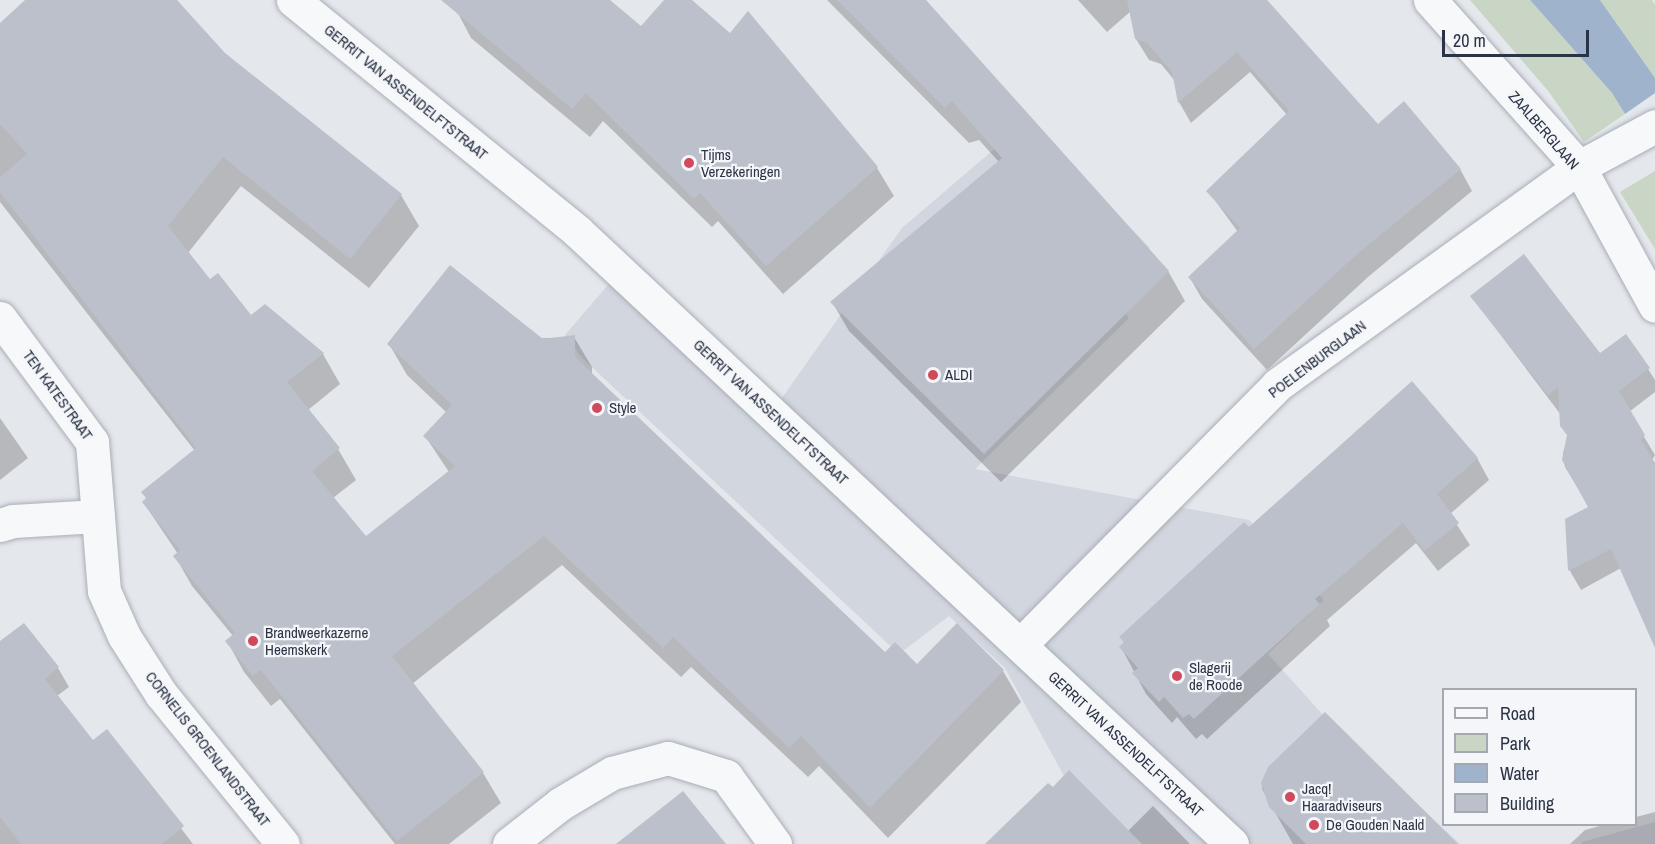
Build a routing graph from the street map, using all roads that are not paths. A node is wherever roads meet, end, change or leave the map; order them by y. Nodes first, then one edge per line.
1 (293, 0) edge
2 (1430, 0) edge
3 (1655, 126) edge
4 (1579, 167) junction
5 (1655, 306) edge
6 (0, 318) edge
7 (98, 516) junction
8 (0, 525) edge
9 (1021, 644) junction
10 (283, 844) edge
11 (509, 844) edge
12 (775, 844) edge
13 (1232, 844) edge

1 - 9 street, GERRIT VAN ASSENDELFTSTRAAT
2 - 4 street, ZAALBERGLAAN
3 - 4 street, POELENBURGLAAN
4 - 5 street, ZAALBERGLAAN
4 - 9 street, POELENBURGLAAN
6 - 7 street, TEN KATESTRAAT
7 - 8 street
7 - 10 street, CORNELIS GROENLANDSTRAAT
9 - 13 street, GERRIT VAN ASSENDELFTSTRAAT
11 - 12 street

